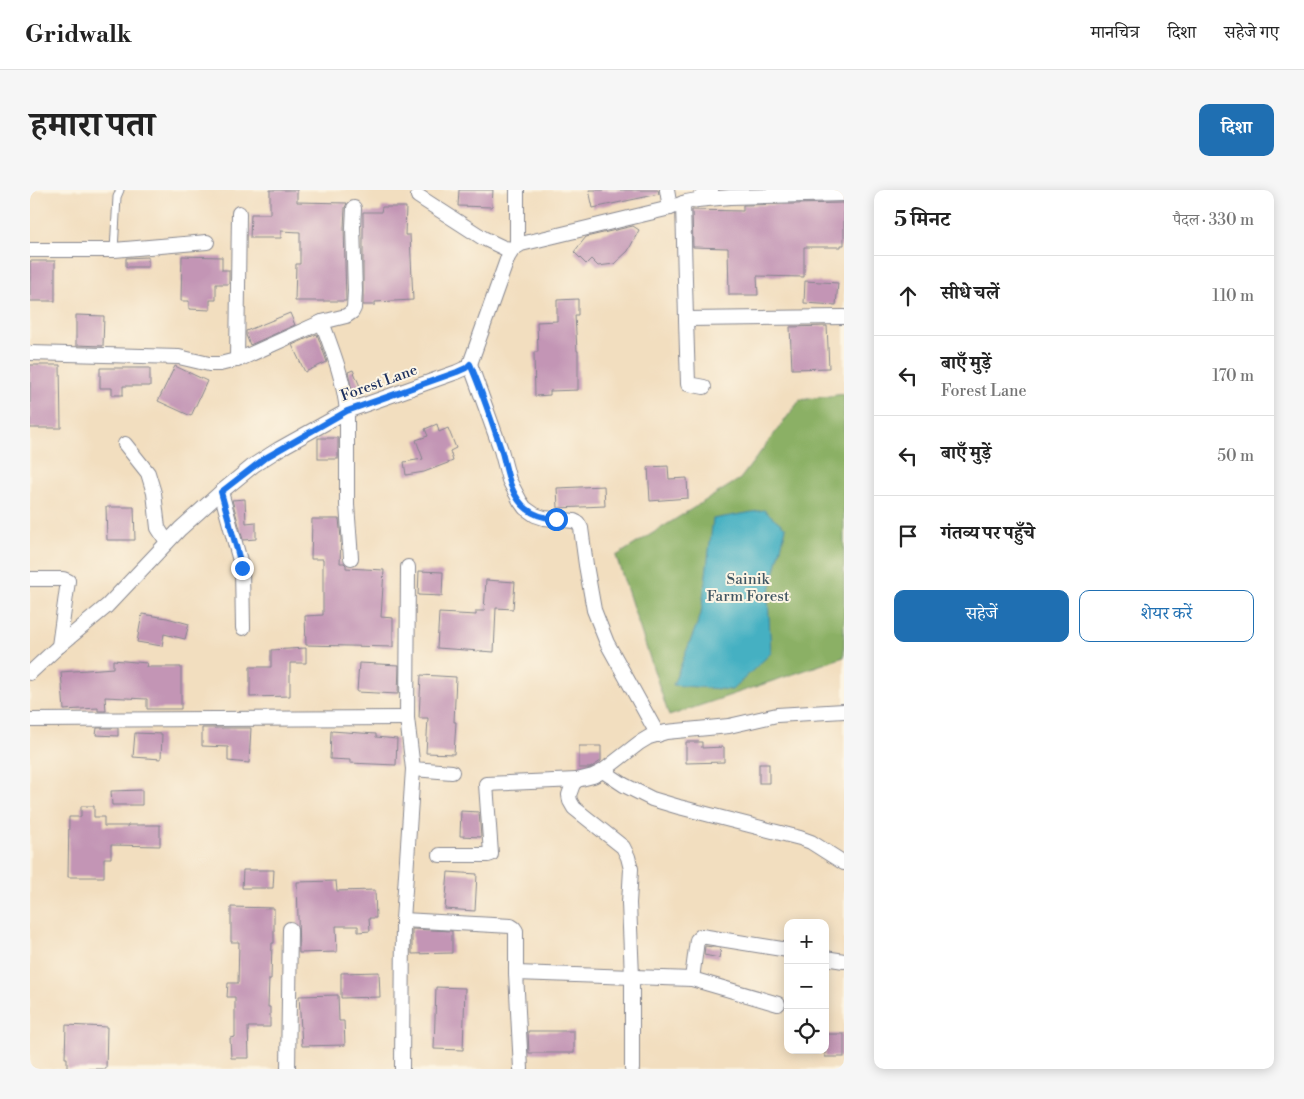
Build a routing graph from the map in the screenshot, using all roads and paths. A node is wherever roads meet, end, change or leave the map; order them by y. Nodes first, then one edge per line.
1 (120, 190) edge
2 (517, 190) edge
3 (666, 190) edge
4 (711, 190) edge
5 (844, 194) edge
6 (418, 196) dead end
7 (683, 204) junction
8 (354, 208) dead end
9 (238, 213) dead end
10 (207, 242) dead end
11 (515, 248) junction
12 (30, 250) edge
13 (114, 250) junction
14 (844, 317) edge
15 (686, 319) junction
16 (322, 322) junction
17 (30, 353) edge
18 (237, 360) junction
19 (470, 364) junction
20 (704, 388) dead end
21 (347, 411) junction
22 (125, 444) dead end
23 (221, 492) junction
24 (167, 542) junction
25 (351, 558) dead end
26 (408, 567) dead end
27 (30, 579) edge
28 (243, 628) dead end
29 (59, 646) junction
30 (30, 674) edge
31 (844, 711) edge
32 (407, 718) junction
33 (30, 720) edge
34 (658, 735) junction
35 (414, 769) junction
36 (603, 771) junction
37 (452, 772) dead end
38 (577, 780) junction
39 (440, 855) dead end
40 (844, 863) edge
41 (403, 920) junction
42 (290, 929) dead end
43 (784, 949) edge
44 (829, 959) edge
45 (844, 961) edge
46 (516, 973) junction
47 (632, 977) junction
48 (692, 979) junction
49 (778, 1004) dead end
50 (288, 1069) edge
51 (402, 1069) edge
52 (521, 1069) edge
53 (632, 1069) edge

1 - 13 lane
2 - 11 street
3 - 7 street
4 - 7 street
5 - 7 street
6 - 11 street
7 - 11 street
7 - 15 street
8 - 16 street
9 - 18 street
10 - 13 street
11 - 19 street
12 - 13 street
14 - 15 street
15 - 20 street
16 - 18 street
16 - 21 street
17 - 18 street
19 - 21 street, Forest Lane
19 - 34 street
21 - 23 street, Forest Lane
21 - 25 street
22 - 24 street
23 - 24 street, Forest Lane
23 - 28 street
24 - 29 street, Forest Lane
26 - 32 street
27 - 29 street
29 - 30 street, Forest Lane
31 - 34 street
32 - 33 street
32 - 35 street
34 - 36 street
35 - 37 street
35 - 41 street
36 - 38 street
36 - 40 street
38 - 39 street
38 - 47 street
41 - 46 street
41 - 51 street
42 - 50 street
43 - 48 street
44 - 45 street
46 - 47 street
46 - 52 street
47 - 48 street
47 - 53 street
48 - 49 street

